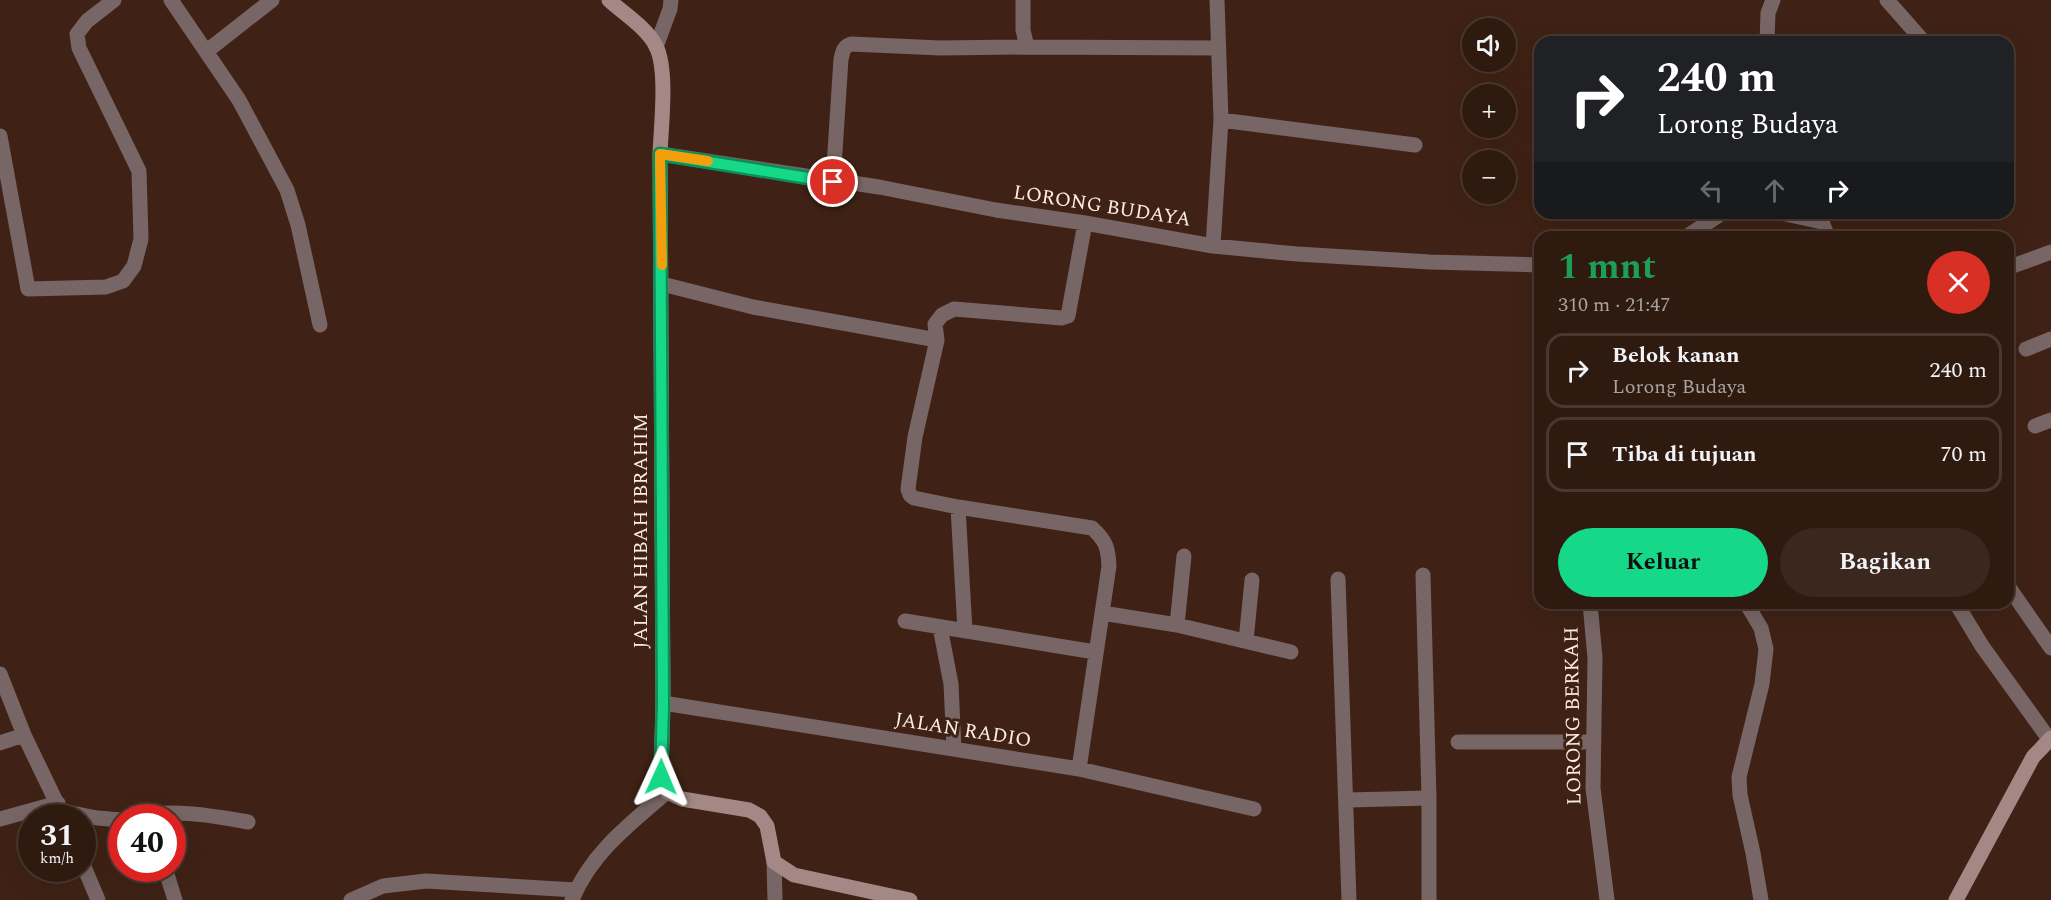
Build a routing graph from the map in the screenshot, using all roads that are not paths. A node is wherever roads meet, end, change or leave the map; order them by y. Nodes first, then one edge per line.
1 (114, 0) edge
2 (171, 0) edge
3 (272, 0) edge
4 (609, 0) edge
5 (671, 0) edge
6 (1023, 0) edge
7 (1217, 0) edge
8 (1773, 0) edge
9 (1887, 0) edge
10 (1767, 36) edge
11 (1919, 36) edge
12 (656, 47) junction
13 (1027, 47) junction
14 (1218, 48) junction
15 (207, 51) junction
16 (1221, 120) junction
17 (0, 136) edge
18 (1415, 145) dead end
19 (660, 154) junction
20 (833, 182) junction
21 (1713, 219) edge
22 (1808, 219) edge
23 (1085, 223) junction
24 (1695, 231) edge
25 (1826, 231) edge
26 (1213, 246) junction
27 (2051, 252) edge
28 (1534, 265) edge
29 (2014, 266) edge
30 (662, 284) junction
31 (320, 325) dead end
32 (2051, 339) edge
33 (937, 340) junction
34 (2026, 349) dead end
35 (2051, 420) edge
36 (2036, 426) dead end
37 (958, 507) junction
38 (1184, 556) dead end
39 (1423, 575) dead end
40 (1338, 579) dead end
41 (1252, 580) dead end
42 (2014, 595) edge
43 (1591, 609) edge
44 (1750, 609) edge
45 (1960, 609) edge
46 (1102, 613) junction
47 (905, 621) dead end
48 (1177, 625) junction
49 (940, 627) junction
50 (965, 631) junction
51 (1246, 641) junction
52 (2051, 648) edge
53 (1095, 652) junction
54 (1291, 652) dead end
55 (0, 674) edge
56 (663, 704) junction
57 (24, 735) junction
58 (2050, 739) edge
59 (0, 742) edge
60 (1458, 742) dead end
61 (1593, 742) junction
62 (954, 749) junction
63 (1079, 769) junction
64 (667, 792) junction
65 (1429, 798) junction
66 (1347, 800) junction
67 (58, 804) edge
68 (1254, 809) dead end
69 (186, 815) edge
70 (18, 816) edge
71 (0, 819) edge
72 (248, 822) dead end
73 (774, 862) junction
74 (90, 882) edge
75 (169, 882) edge
76 (574, 895) edge
77 (98, 900) edge
78 (175, 900) edge
79 (351, 900) edge
80 (775, 900) edge
81 (910, 900) edge
82 (1349, 900) edge
83 (1429, 900) edge
84 (1607, 900) edge
85 (1761, 900) edge
86 (1956, 900) edge

1 - 17 street
2 - 15 street
3 - 15 street
4 - 12 street, JALAN HIBAH IBRAHIM
5 - 12 street
6 - 13 street
7 - 14 street
8 - 10 street
9 - 11 street
12 - 19 street, JALAN HIBAH IBRAHIM
13 - 14 street
13 - 20 street
14 - 16 street
15 - 31 street
16 - 18 street
16 - 26 street
19 - 20 street, LORONG BUDAYA
19 - 30 street, JALAN HIBAH IBRAHIM
20 - 23 street, LORONG BUDAYA
21 - 24 street
22 - 25 street
23 - 26 street, LORONG BUDAYA
23 - 33 street
26 - 28 street, LORONG BUDAYA
27 - 29 street
30 - 33 street
30 - 56 street, JALAN HIBAH IBRAHIM
32 - 34 street
33 - 37 street
35 - 36 street
37 - 46 street
37 - 50 street
38 - 48 street
39 - 65 street
40 - 66 street
41 - 51 street
42 - 52 street
43 - 61 street, LORONG BERKAH
44 - 85 street
45 - 58 street
46 - 48 street
46 - 53 street
47 - 49 street
48 - 51 street
49 - 50 street
49 - 62 street
50 - 53 street
51 - 54 street
53 - 63 street
55 - 57 street
56 - 62 street, JALAN RADIO
56 - 64 street, JALAN HIBAH IBRAHIM
57 - 59 street
57 - 67 street
58 - 86 street
60 - 61 street
61 - 84 street, LORONG BERKAH
62 - 63 street, JALAN RADIO
63 - 68 street, JALAN RADIO
64 - 73 street
64 - 76 street
65 - 66 street
65 - 83 street
66 - 82 street
69 - 72 street
70 - 71 street
73 - 80 street
73 - 81 street
74 - 77 street
75 - 78 street
76 - 79 street

